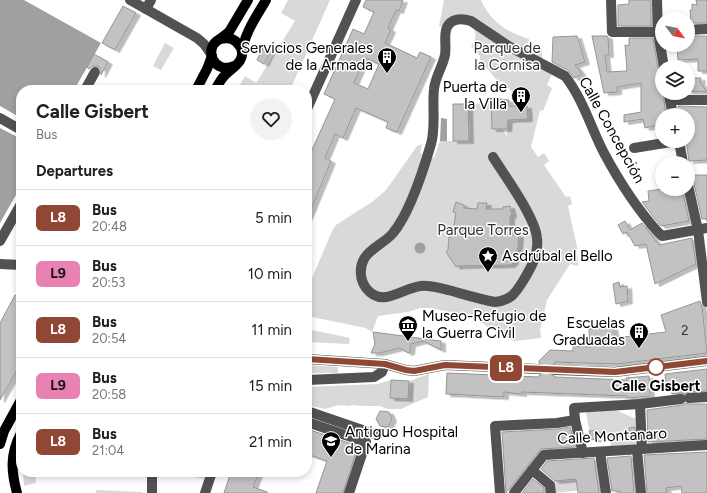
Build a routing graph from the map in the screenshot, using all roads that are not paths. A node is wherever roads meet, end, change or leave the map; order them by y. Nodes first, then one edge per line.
1 (130, 0) edge
2 (248, 0) edge
3 (266, 0) edge
4 (356, 0) edge
5 (611, 0) edge
6 (657, 0) edge
7 (148, 4) edge
8 (658, 12) edge
9 (707, 29) edge
10 (695, 30) edge
11 (655, 32) edge
12 (197, 38) junction
13 (219, 40) junction
14 (212, 55) junction
15 (242, 55) junction
16 (234, 66) junction
17 (95, 72) dead end
18 (88, 85) edge
19 (199, 85) edge
20 (218, 85) edge
21 (312, 98) edge
22 (695, 99) edge
23 (707, 100) edge
24 (0, 118) edge
25 (16, 127) edge
26 (655, 145) edge
27 (634, 148) dead end
28 (493, 157) dead end
29 (692, 196) edge
30 (16, 213) edge
31 (702, 229) edge
32 (0, 241) edge
33 (0, 264) edge
34 (16, 265) edge
35 (707, 302) edge
36 (312, 359) edge
37 (707, 361) edge
38 (385, 364) junction
39 (539, 369) tunnel mouth
40 (555, 370) tunnel mouth
41 (312, 380) edge
42 (707, 397) edge
43 (640, 404) junction
44 (16, 409) edge
45 (312, 413) edge
46 (575, 420) junction
47 (312, 424) edge
48 (374, 434) dead end
49 (0, 444) edge
50 (707, 445) edge
51 (16, 446) edge
52 (639, 450) junction
53 (600, 452) junction
54 (583, 453) junction
55 (532, 470) junction
56 (152, 477) edge
57 (210, 477) edge
58 (17, 493) edge
59 (152, 493) edge
60 (205, 493) edge
61 (349, 493) edge
62 (500, 493) edge
63 (514, 493) edge
64 (551, 493) edge
65 (606, 493) edge
66 (642, 493) edge

1 - 7 street
2 - 13 main road
3 - 15 main road
4 - 21 street
5 - 11 street
6 - 8 street
7 - 12 street
9 - 10 street
12 - 13 street
12 - 14 street
13 - 14 main road
13 - 15 main road
14 - 16 main road
14 - 19 main road
15 - 16 main road
16 - 20 main road
17 - 18 street
22 - 23 street
24 - 25 street
26 - 27 street
28 - 31 street, Calle Concepción
29 - 31 street
30 - 32 street
31 - 35 street
33 - 34 street
36 - 38 street
37 - 40 street
38 - 39 street
38 - 41 street
42 - 43 street
43 - 46 street
43 - 52 street
44 - 49 main road
45 - 48 street
46 - 54 street
46 - 62 street
47 - 61 street
50 - 52 street, Calle Montanaro
51 - 58 main road
52 - 53 street, Calle Montanaro
52 - 66 street
53 - 54 street, Calle Montanaro
53 - 65 street
54 - 55 street, Calle Montanaro
55 - 63 street, Calle Montanaro
55 - 64 street
56 - 59 street
57 - 60 street

